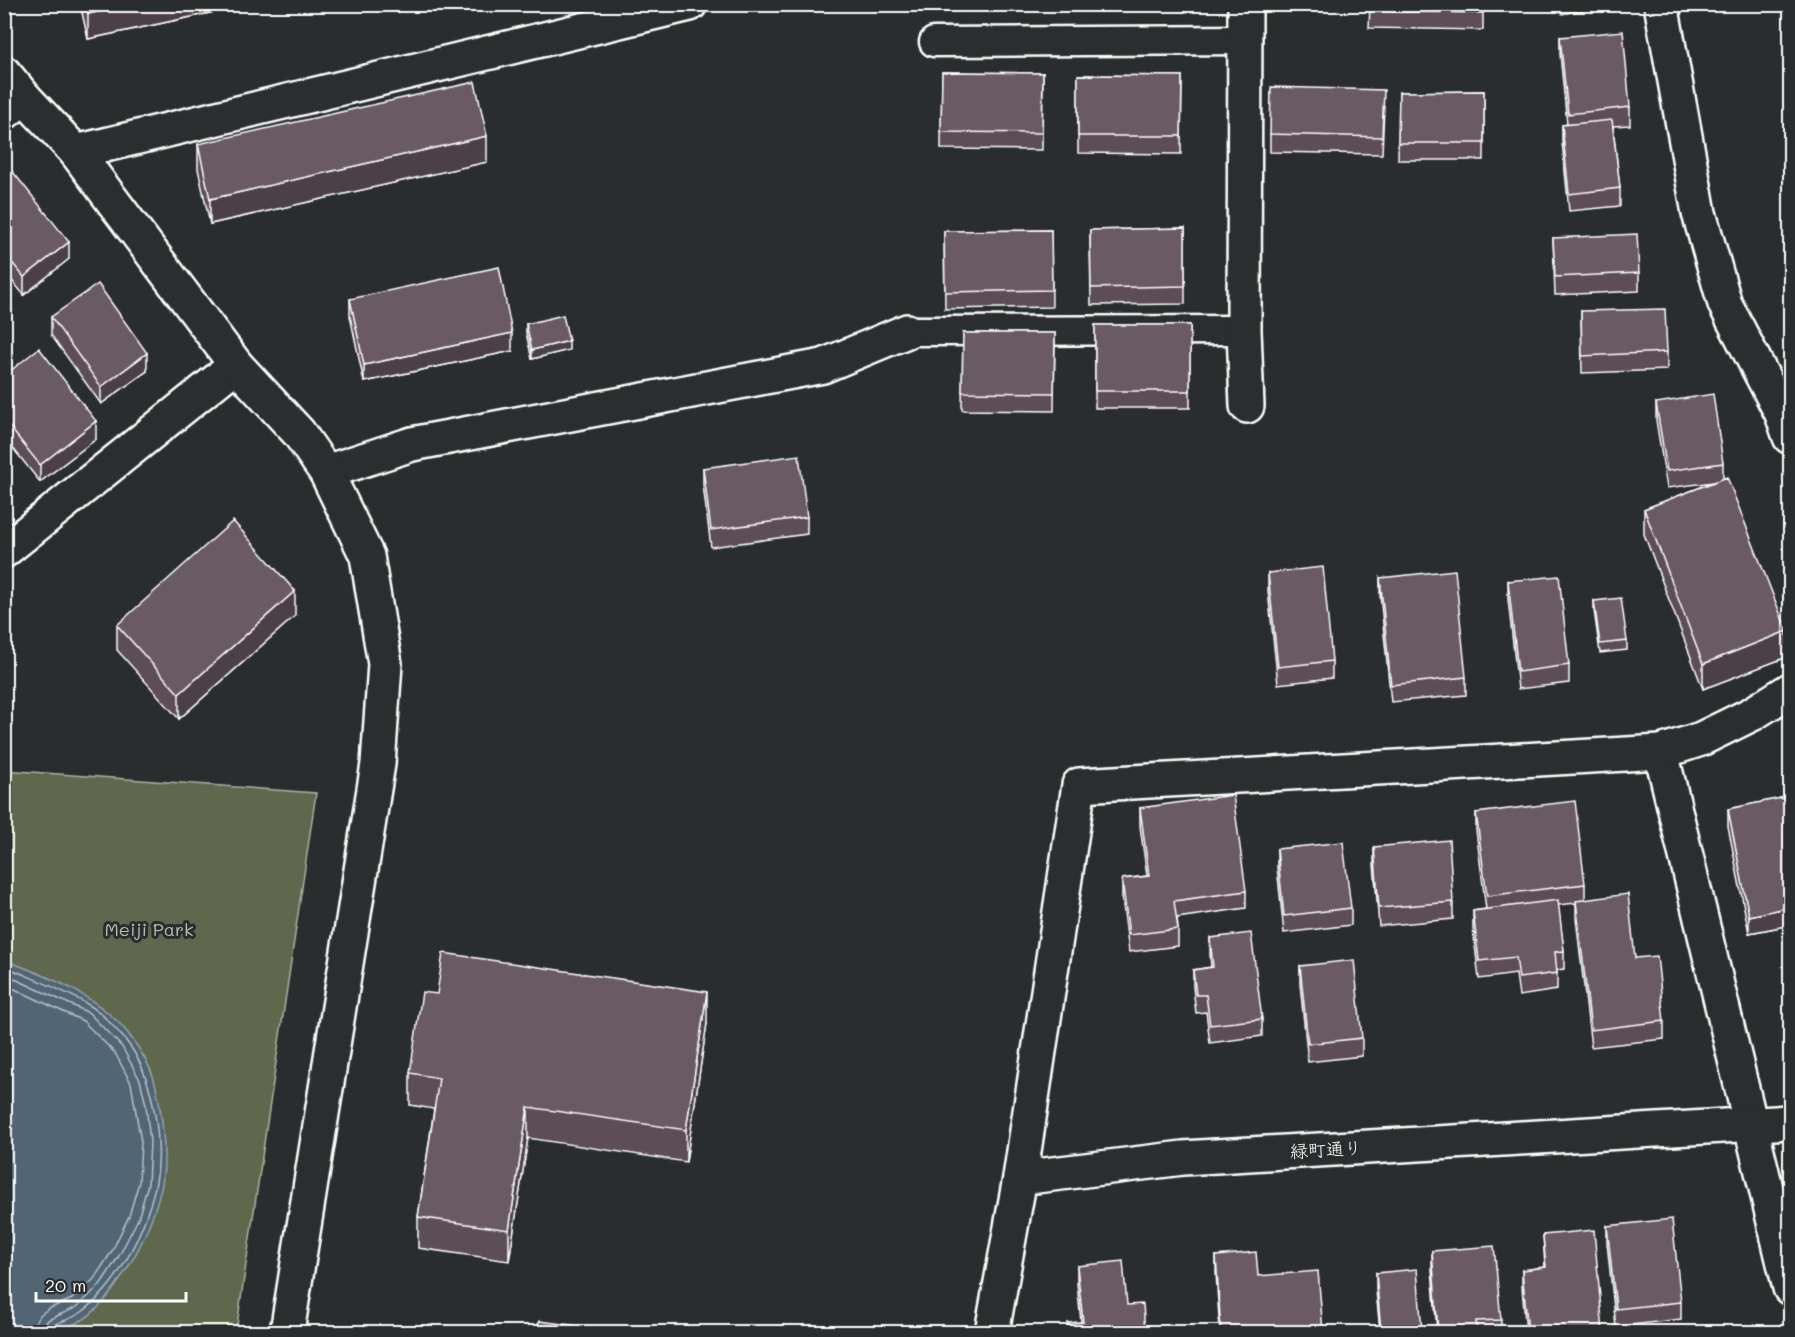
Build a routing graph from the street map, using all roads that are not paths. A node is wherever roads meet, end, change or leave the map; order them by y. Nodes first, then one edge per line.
1 (690, 4) edge
2 (1245, 4) edge
3 (1661, 4) edge
4 (1245, 40) junction
5 (934, 42) dead end
6 (11, 94) edge
7 (76, 152) junction
8 (1244, 330) junction
9 (907, 331) joint
10 (236, 365) junction
11 (1247, 406) dead end
12 (1791, 437) edge
13 (326, 472) junction
14 (4, 551) edge
15 (1791, 690) edge
16 (1661, 752) junction
17 (1791, 1122) edge
18 (1752, 1125) junction
19 (1020, 1178) junction
20 (1791, 1288) edge
21 (286, 1332) edge
22 (993, 1332) edge

1 - 7 street
2 - 4 street
3 - 12 street
4 - 5 lane
4 - 8 street
6 - 7 street
7 - 10 street
8 - 9 lane
8 - 11 street
9 - 13 street
10 - 13 street
10 - 14 street
13 - 21 street
15 - 16 street
16 - 18 street
16 - 19 street
17 - 18 street, 緑町通り
18 - 19 street, 緑町通り
18 - 20 street
19 - 22 street

